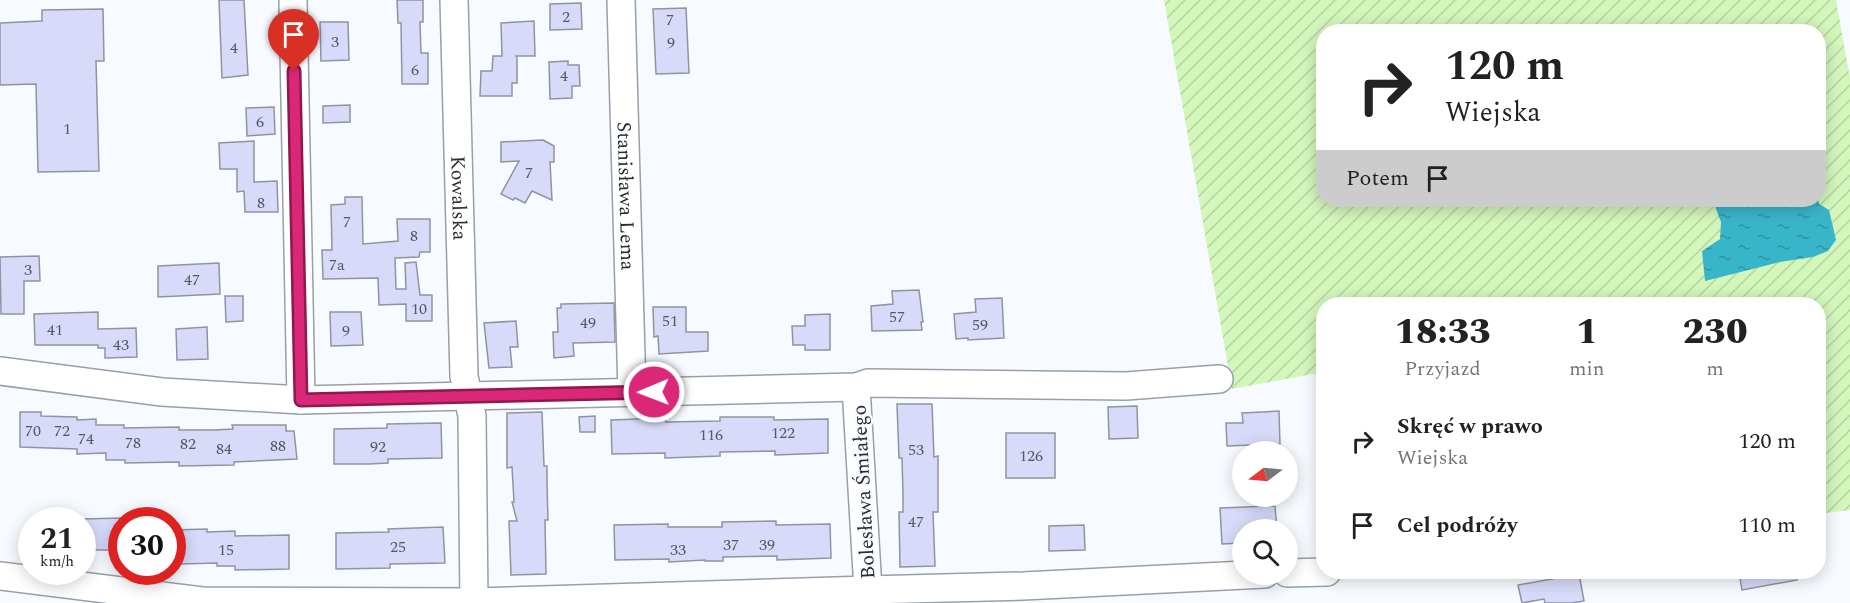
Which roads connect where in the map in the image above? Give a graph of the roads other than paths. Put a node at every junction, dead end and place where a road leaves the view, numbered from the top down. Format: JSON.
{"nodes":[{"id":1,"x":293,"y":0,"type":"edge"},
{"id":2,"x":454,"y":0,"type":"edge"},
{"id":3,"x":621,"y":0,"type":"edge"},
{"id":4,"x":0,"y":371,"type":"edge"},
{"id":5,"x":1220,"y":379,"type":"dead end"},
{"id":6,"x":856,"y":387,"type":"junction"},
{"id":7,"x":632,"y":392,"type":"junction"},
{"id":8,"x":468,"y":396,"type":"junction"},
{"id":9,"x":301,"y":400,"type":"junction"},
{"id":10,"x":1316,"y":572,"type":"edge"},
{"id":11,"x":1298,"y":573,"type":"edge"},
{"id":12,"x":0,"y":576,"type":"edge"},
{"id":13,"x":1232,"y":576,"type":"edge"},
{"id":14,"x":868,"y":590,"type":"junction"},
{"id":15,"x":474,"y":602,"type":"edge"}],
"edges":[{"from":1,"to":9,"type":"street"},
{"from":2,"to":8,"type":"street","name":"Kowalska"},
{"from":3,"to":7,"type":"street","name":"Stanisława Lema"},
{"from":4,"to":9,"type":"street"},
{"from":5,"to":6,"type":"street"},
{"from":6,"to":7,"type":"street"},
{"from":6,"to":14,"type":"street","name":"Bolesława Śmiałego"},
{"from":7,"to":8,"type":"street"},
{"from":8,"to":9,"type":"street"},
{"from":8,"to":15,"type":"street","name":"Kowalska"},
{"from":10,"to":11,"type":"street"},
{"from":12,"to":15,"type":"street","name":"Bolesława Śmiałego"},
{"from":13,"to":14,"type":"street"},
{"from":14,"to":15,"type":"street","name":"Bolesława Śmiałego"}]}
